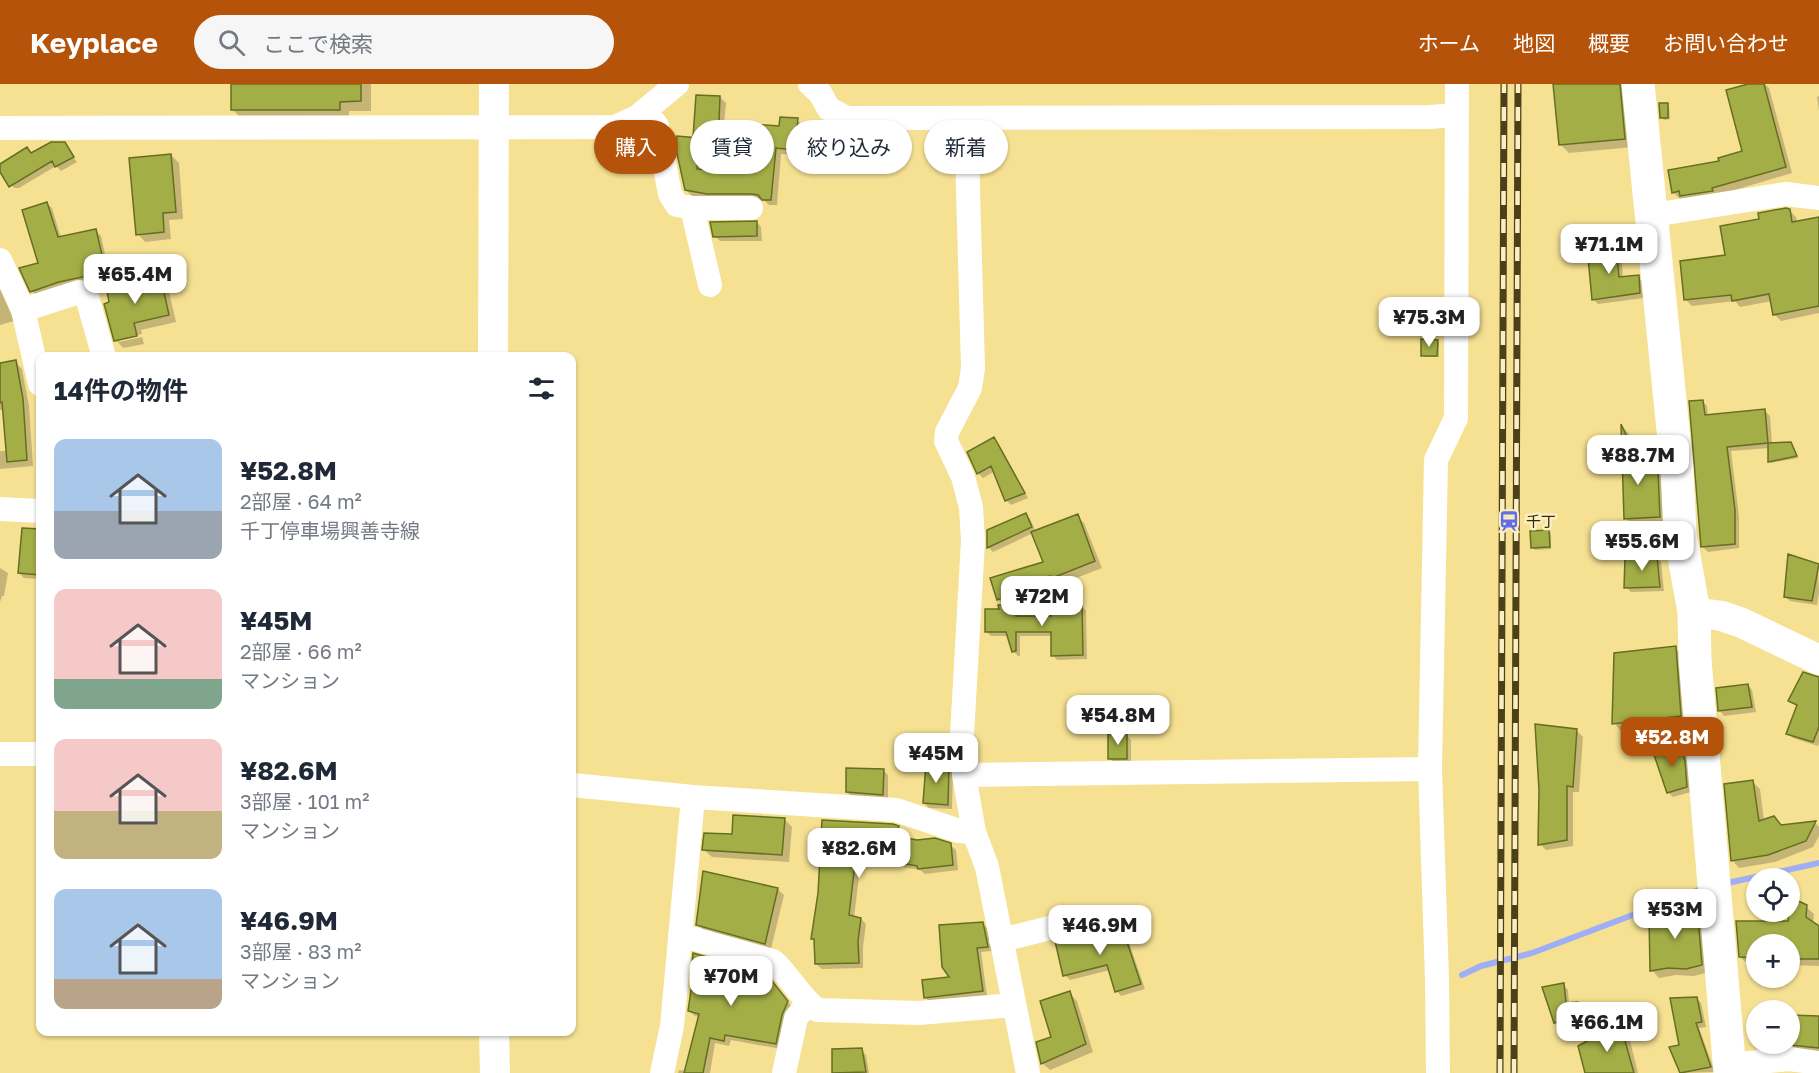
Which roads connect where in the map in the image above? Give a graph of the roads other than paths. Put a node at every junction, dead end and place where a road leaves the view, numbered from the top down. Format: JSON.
{"nodes":[{"id":1,"x":494,"y":84,"type":"edge"},
{"id":2,"x":677,"y":84,"type":"edge"},
{"id":3,"x":810,"y":84,"type":"edge"},
{"id":4,"x":1457,"y":84,"type":"edge"},
{"id":5,"x":1638,"y":84,"type":"edge"},
{"id":6,"x":645,"y":111,"type":"junction"},
{"id":7,"x":1456,"y":115,"type":"junction"},
{"id":8,"x":966,"y":118,"type":"junction"},
{"id":9,"x":494,"y":127,"type":"junction"},
{"id":10,"x":0,"y":128,"type":"edge"},
{"id":11,"x":1819,"y":198,"type":"edge"},
{"id":12,"x":692,"y":208,"type":"junction"},
{"id":13,"x":751,"y":208,"type":"dead end"},
{"id":14,"x":1653,"y":215,"type":"junction"},
{"id":15,"x":0,"y":260,"type":"edge"},
{"id":16,"x":710,"y":285,"type":"dead end"},
{"id":17,"x":23,"y":310,"type":"junction"},
{"id":18,"x":103,"y":352,"type":"edge"},
{"id":19,"x":493,"y":352,"type":"edge"},
{"id":20,"x":36,"y":367,"type":"edge"},
{"id":21,"x":0,"y":509,"type":"edge"},
{"id":22,"x":36,"y":511,"type":"edge"},
{"id":23,"x":1680,"y":534,"type":"junction"},
{"id":24,"x":1615,"y":536,"type":"dead end"},
{"id":25,"x":1694,"y":612,"type":"junction"},
{"id":26,"x":1819,"y":660,"type":"edge"},
{"id":27,"x":0,"y":754,"type":"edge"},
{"id":28,"x":36,"y":754,"type":"edge"},
{"id":29,"x":1430,"y":769,"type":"junction"},
{"id":30,"x":964,"y":775,"type":"junction"},
{"id":31,"x":576,"y":785,"type":"edge"},
{"id":32,"x":693,"y":797,"type":"junction"},
{"id":33,"x":974,"y":832,"type":"junction"},
{"id":34,"x":1094,"y":917,"type":"dead end"},
{"id":35,"x":680,"y":935,"type":"junction"},
{"id":36,"x":1001,"y":940,"type":"junction"},
{"id":37,"x":808,"y":1003,"type":"junction"},
{"id":38,"x":1014,"y":1005,"type":"junction"},
{"id":39,"x":494,"y":1036,"type":"edge"},
{"id":40,"x":1819,"y":1063,"type":"edge"},
{"id":41,"x":1730,"y":1069,"type":"edge"},
{"id":42,"x":495,"y":1073,"type":"edge"},
{"id":43,"x":662,"y":1073,"type":"edge"},
{"id":44,"x":783,"y":1073,"type":"edge"},
{"id":45,"x":1028,"y":1073,"type":"edge"},
{"id":46,"x":1438,"y":1073,"type":"edge"}],
"edges":[{"from":1,"to":9,"type":"street"},
{"from":2,"to":6,"type":"street"},
{"from":3,"to":8,"type":"street"},
{"from":4,"to":7,"type":"street"},
{"from":5,"to":14,"type":"main road"},
{"from":6,"to":9,"type":"street"},
{"from":6,"to":12,"type":"street"},
{"from":7,"to":8,"type":"street"},
{"from":7,"to":29,"type":"street"},
{"from":8,"to":30,"type":"street"},
{"from":9,"to":10,"type":"street"},
{"from":9,"to":19,"type":"street"},
{"from":11,"to":14,"type":"street"},
{"from":12,"to":13,"type":"street"},
{"from":12,"to":16,"type":"street"},
{"from":14,"to":23,"type":"main road"},
{"from":15,"to":17,"type":"street"},
{"from":17,"to":18,"type":"street"},
{"from":17,"to":20,"type":"street"},
{"from":21,"to":22,"type":"street"},
{"from":23,"to":24,"type":"street"},
{"from":23,"to":25,"type":"main road"},
{"from":25,"to":26,"type":"street"},
{"from":25,"to":41,"type":"main road"},
{"from":27,"to":28,"type":"street"},
{"from":29,"to":30,"type":"street"},
{"from":29,"to":46,"type":"street"},
{"from":30,"to":33,"type":"street"},
{"from":31,"to":32,"type":"street"},
{"from":32,"to":33,"type":"street"},
{"from":32,"to":35,"type":"street"},
{"from":33,"to":36,"type":"street"},
{"from":34,"to":36,"type":"street"},
{"from":35,"to":37,"type":"street"},
{"from":35,"to":43,"type":"street"},
{"from":36,"to":38,"type":"street"},
{"from":37,"to":38,"type":"street"},
{"from":37,"to":44,"type":"street"},
{"from":38,"to":45,"type":"street"},
{"from":39,"to":42,"type":"street"},
{"from":40,"to":41,"type":"street"}]}
